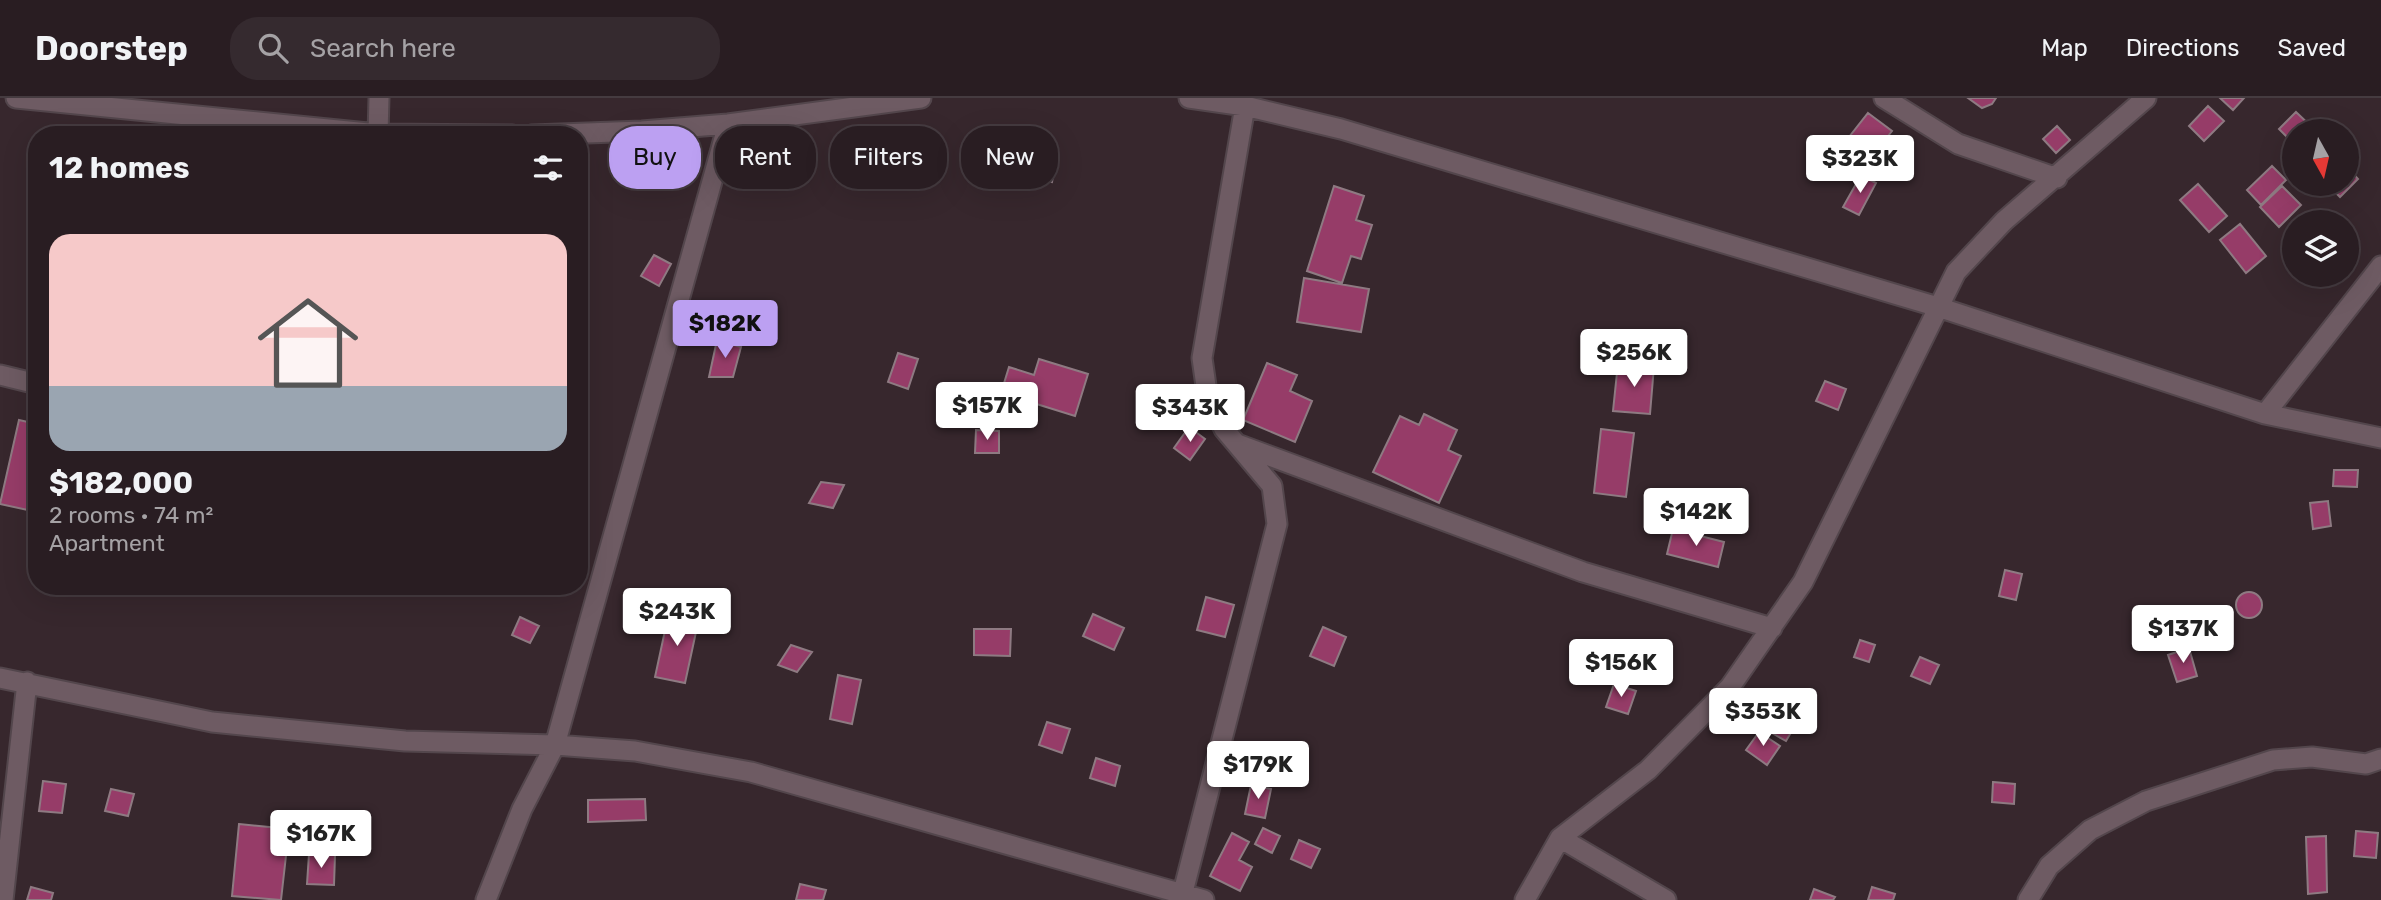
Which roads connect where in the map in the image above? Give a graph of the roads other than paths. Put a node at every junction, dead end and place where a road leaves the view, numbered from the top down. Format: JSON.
{"nodes":[{"id":1,"x":16,"y":98,"type":"edge"},
{"id":2,"x":379,"y":98,"type":"edge"},
{"id":3,"x":921,"y":98,"type":"edge"},
{"id":4,"x":1189,"y":98,"type":"edge"},
{"id":5,"x":1884,"y":98,"type":"edge"},
{"id":6,"x":2146,"y":98,"type":"edge"},
{"id":7,"x":1245,"y":106,"type":"junction"},
{"id":8,"x":728,"y":124,"type":"junction"},
{"id":9,"x":298,"y":126,"type":"edge"},
{"id":10,"x":378,"y":126,"type":"edge"},
{"id":11,"x":588,"y":133,"type":"edge"},
{"id":12,"x":2057,"y":178,"type":"junction"},
{"id":13,"x":2381,"y":266,"type":"edge"},
{"id":14,"x":1938,"y":307,"type":"junction"},
{"id":15,"x":0,"y":375,"type":"edge"},
{"id":16,"x":28,"y":382,"type":"edge"},
{"id":17,"x":2265,"y":414,"type":"junction"},
{"id":18,"x":2381,"y":438,"type":"edge"},
{"id":19,"x":1237,"y":444,"type":"junction"},
{"id":20,"x":1772,"y":628,"type":"junction"},
{"id":21,"x":0,"y":678,"type":"edge"},
{"id":22,"x":27,"y":681,"type":"junction"},
{"id":23,"x":555,"y":745,"type":"junction"},
{"id":24,"x":2381,"y":759,"type":"edge"},
{"id":25,"x":1560,"y":838,"type":"junction"},
{"id":26,"x":1182,"y":897,"type":"edge"},
{"id":27,"x":3,"y":900,"type":"edge"},
{"id":28,"x":486,"y":900,"type":"edge"},
{"id":29,"x":1204,"y":900,"type":"edge"},
{"id":30,"x":1525,"y":900,"type":"edge"},
{"id":31,"x":1666,"y":900,"type":"edge"},
{"id":32,"x":2028,"y":900,"type":"edge"}],
"edges":[{"from":1,"to":9,"type":"street"},
{"from":2,"to":10,"type":"street"},
{"from":3,"to":8,"type":"street"},
{"from":4,"to":7,"type":"street"},
{"from":5,"to":12,"type":"street"},
{"from":6,"to":12,"type":"street"},
{"from":7,"to":14,"type":"street"},
{"from":7,"to":19,"type":"street"},
{"from":8,"to":11,"type":"street"},
{"from":8,"to":23,"type":"street"},
{"from":12,"to":14,"type":"street"},
{"from":13,"to":17,"type":"street"},
{"from":14,"to":17,"type":"street"},
{"from":14,"to":20,"type":"street"},
{"from":15,"to":16,"type":"street"},
{"from":17,"to":18,"type":"street"},
{"from":19,"to":20,"type":"street"},
{"from":19,"to":26,"type":"street"},
{"from":20,"to":25,"type":"street"},
{"from":21,"to":22,"type":"street"},
{"from":22,"to":23,"type":"street"},
{"from":22,"to":27,"type":"street"},
{"from":23,"to":26,"type":"street"},
{"from":23,"to":28,"type":"street"},
{"from":24,"to":32,"type":"street"},
{"from":25,"to":30,"type":"street"},
{"from":25,"to":31,"type":"street"},
{"from":26,"to":29,"type":"street"}]}
